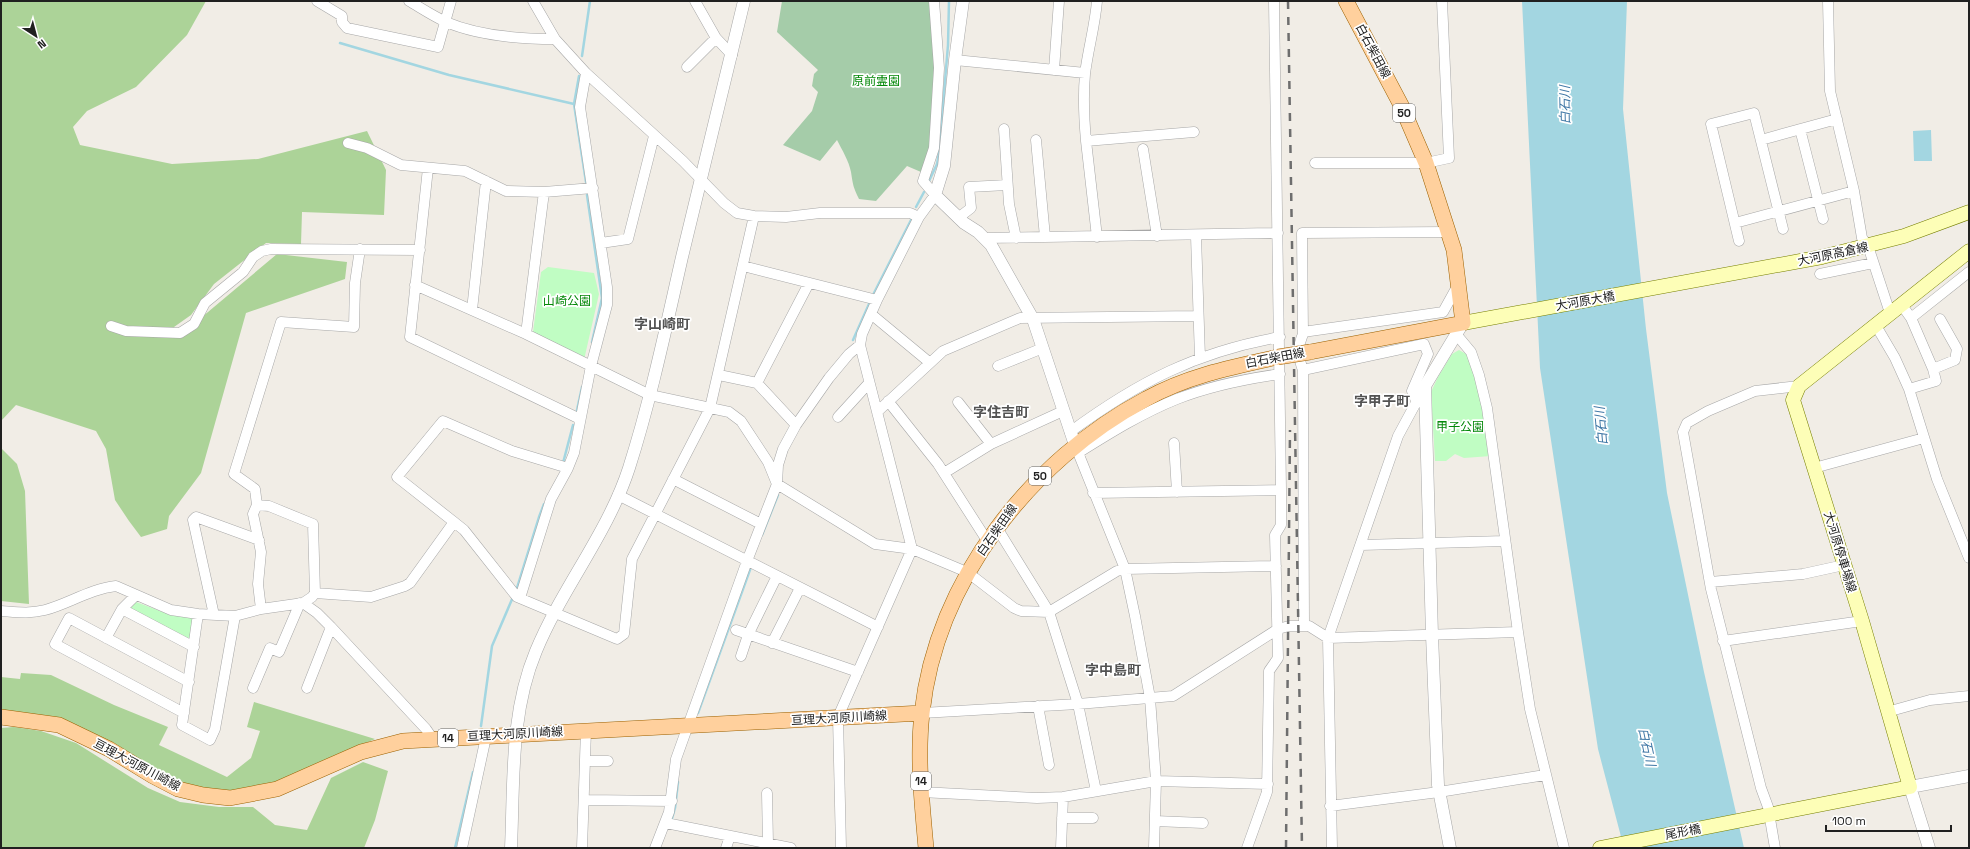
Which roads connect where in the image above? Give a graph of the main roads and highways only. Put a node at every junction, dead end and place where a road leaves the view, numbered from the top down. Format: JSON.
{"nodes":[{"id":1,"x":1346,"y":1,"type":"edge"},
{"id":2,"x":1969,"y":212,"type":"edge"},
{"id":3,"x":1969,"y":251,"type":"edge"},
{"id":4,"x":1693,"y":281,"type":"joint"},
{"id":5,"x":1465,"y":326,"type":"junction"},
{"id":6,"x":922,"y":713,"type":"junction"},
{"id":7,"x":1,"y":717,"type":"edge"},
{"id":8,"x":1767,"y":815,"type":"joint"},
{"id":9,"x":926,"y":848,"type":"edge"},
{"id":10,"x":1600,"y":848,"type":"edge"}],
"edges":[{"from":1,"to":5,"type":"main road","name":"白石柴田線","number":"50"},
{"from":2,"to":4,"type":"main road","name":"大河原高倉線"},
{"from":3,"to":8,"type":"main road","name":"大河原停車場線"},
{"from":4,"to":5,"type":"main road","name":"大河原大橋"},
{"from":5,"to":6,"type":"main road","name":"白石柴田線","number":"50","bridge":true},
{"from":6,"to":7,"type":"main road","name":"亘理大河原川崎線","number":"14"},
{"from":6,"to":9,"type":"main road","number":"14"},
{"from":8,"to":10,"type":"main road","name":"尾形橋"}]}
